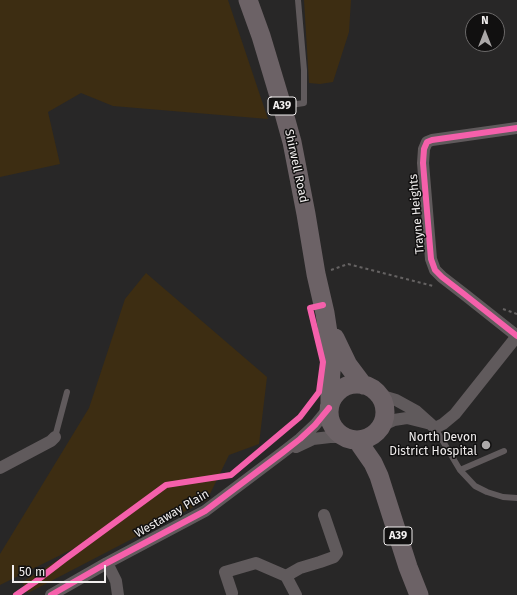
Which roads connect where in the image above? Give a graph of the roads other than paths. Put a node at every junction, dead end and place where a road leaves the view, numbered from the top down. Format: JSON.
{"nodes":[{"id":1,"x":248,"y":0,"type":"edge"},
{"id":2,"x":298,"y":0,"type":"edge"},
{"id":3,"x":282,"y":106,"type":"junction"},
{"id":4,"x":517,"y":128,"type":"edge"},
{"id":5,"x":325,"y":313,"type":"junction"},
{"id":6,"x":517,"y":336,"type":"edge"},
{"id":7,"x":371,"y":390,"type":"junction"},
{"id":8,"x":67,"y":392,"type":"dead end"},
{"id":9,"x":330,"y":406,"type":"junction"},
{"id":10,"x":431,"y":426,"type":"junction"},
{"id":11,"x":379,"y":428,"type":"junction"},
{"id":12,"x":55,"y":437,"type":"joint"},
{"id":13,"x":351,"y":438,"type":"junction"},
{"id":14,"x":504,"y":451,"type":"dead end"},
{"id":15,"x":282,"y":453,"type":"junction"},
{"id":16,"x":0,"y":468,"type":"edge"},
{"id":17,"x":460,"y":470,"type":"junction"},
{"id":18,"x":379,"y":476,"type":"junction"},
{"id":19,"x":517,"y":498,"type":"edge"},
{"id":20,"x":324,"y":515,"type":"dead end"},
{"id":21,"x":107,"y":563,"type":"junction"},
{"id":22,"x":286,"y":576,"type":"junction"},
{"id":23,"x":232,"y":593,"type":"dead end"},
{"id":24,"x":52,"y":595,"type":"edge"},
{"id":25,"x":118,"y":595,"type":"edge"},
{"id":26,"x":296,"y":595,"type":"edge"},
{"id":27,"x":419,"y":595,"type":"edge"}],
"edges":[{"from":1,"to":3,"type":"main road","name":"Shirwell Road","number":"A39"},
{"from":2,"to":3,"type":"lane"},
{"from":3,"to":5,"type":"main road","name":"Shirwell Road","number":"A39"},
{"from":4,"to":6,"type":"street","name":"Trayne Heights"},
{"from":5,"to":7,"type":"main road","name":"Shirwell Road","number":"A39"},
{"from":5,"to":9,"type":"main road","name":"Shirwell Road","number":"A39"},
{"from":6,"to":10,"type":"street"},
{"from":7,"to":9,"type":"main road"},
{"from":7,"to":10,"type":"street"},
{"from":7,"to":11,"type":"main road"},
{"from":8,"to":12,"type":"lane"},
{"from":9,"to":13,"type":"main road"},
{"from":9,"to":15,"type":"street","name":"Westaway Plain"},
{"from":10,"to":11,"type":"street"},
{"from":10,"to":17,"type":"lane"},
{"from":11,"to":13,"type":"main road"},
{"from":11,"to":18,"type":"main road","number":"A39"},
{"from":12,"to":16,"type":"street"},
{"from":13,"to":15,"type":"street","name":"Westaway Plain"},
{"from":13,"to":18,"type":"main road","number":"A39"},
{"from":14,"to":17,"type":"lane"},
{"from":15,"to":21,"type":"street","name":"Westaway Plain"},
{"from":17,"to":19,"type":"lane"},
{"from":18,"to":27,"type":"main road","number":"A39"},
{"from":20,"to":22,"type":"street"},
{"from":21,"to":24,"type":"street","name":"Westaway Plain"},
{"from":21,"to":25,"type":"street"},
{"from":22,"to":23,"type":"street"},
{"from":22,"to":26,"type":"street"}]}
